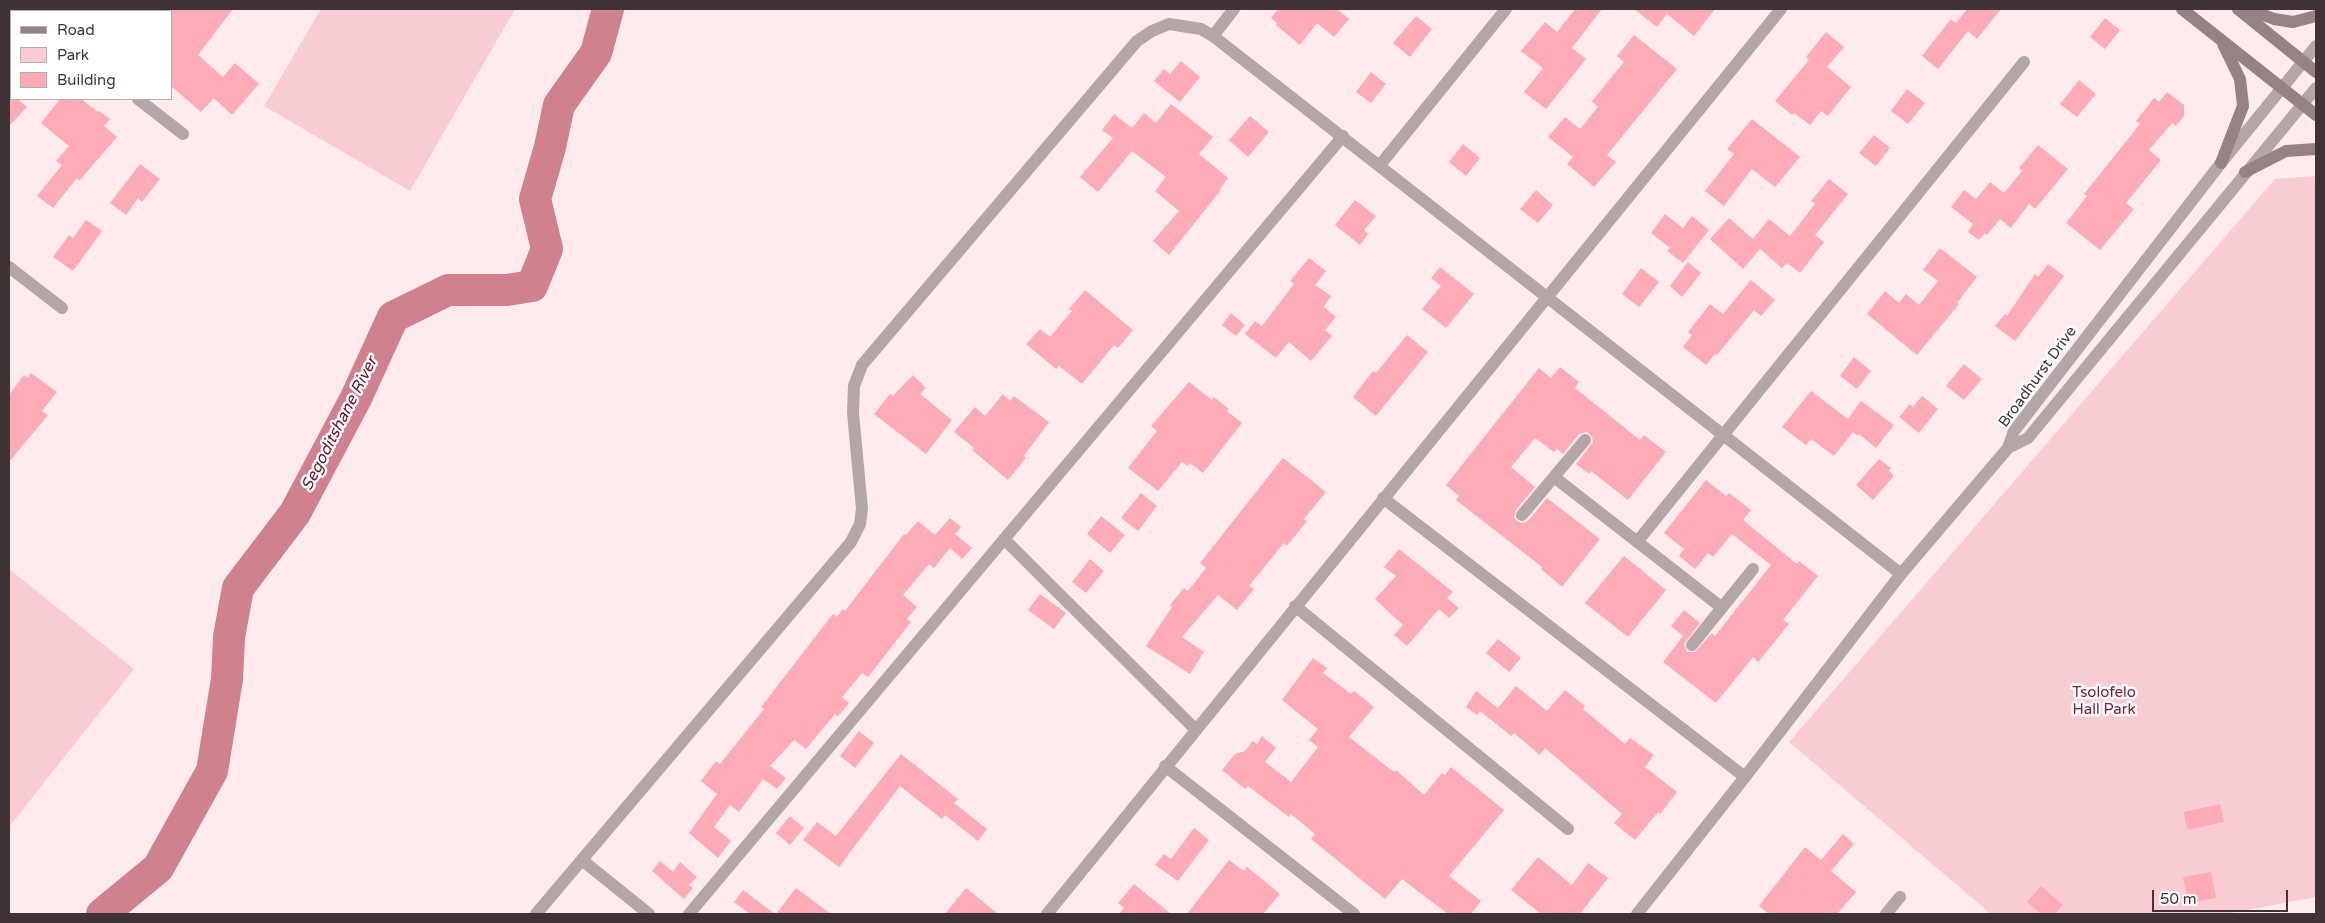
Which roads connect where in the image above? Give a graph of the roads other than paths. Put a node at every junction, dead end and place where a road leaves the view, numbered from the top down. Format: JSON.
{"nodes":[{"id":1,"x":1234,"y":9,"type":"edge"},
{"id":2,"x":1506,"y":9,"type":"edge"},
{"id":3,"x":1781,"y":9,"type":"edge"},
{"id":4,"x":2182,"y":9,"type":"edge"},
{"id":5,"x":2238,"y":9,"type":"edge"},
{"id":6,"x":2248,"y":9,"type":"edge"},
{"id":7,"x":2316,"y":16,"type":"edge"},
{"id":8,"x":1213,"y":36,"type":"junction"},
{"id":9,"x":2222,"y":41,"type":"junction"},
{"id":10,"x":2316,"y":46,"type":"edge"},
{"id":11,"x":2304,"y":61,"type":"junction"},
{"id":12,"x":2024,"y":62,"type":"dead end"},
{"id":13,"x":2316,"y":72,"type":"edge"},
{"id":14,"x":2282,"y":88,"type":"junction"},
{"id":15,"x":2316,"y":88,"type":"edge"},
{"id":16,"x":139,"y":100,"type":"edge"},
{"id":17,"x":2302,"y":104,"type":"junction"},
{"id":18,"x":2316,"y":115,"type":"edge"},
{"id":19,"x":183,"y":134,"type":"dead end"},
{"id":20,"x":1343,"y":136,"type":"junction"},
{"id":21,"x":2316,"y":148,"type":"edge"},
{"id":22,"x":2221,"y":163,"type":"junction"},
{"id":23,"x":1380,"y":165,"type":"junction"},
{"id":24,"x":2245,"y":172,"type":"junction"},
{"id":25,"x":9,"y":267,"type":"edge"},
{"id":26,"x":1546,"y":297,"type":"junction"},
{"id":27,"x":62,"y":308,"type":"dead end"},
{"id":28,"x":1724,"y":435,"type":"junction"},
{"id":29,"x":1585,"y":440,"type":"dead end"},
{"id":30,"x":2008,"y":448,"type":"junction"},
{"id":31,"x":1554,"y":477,"type":"junction"},
{"id":32,"x":1383,"y":498,"type":"junction"},
{"id":33,"x":1522,"y":515,"type":"dead end"},
{"id":34,"x":1004,"y":539,"type":"junction"},
{"id":35,"x":1637,"y":542,"type":"junction"},
{"id":36,"x":1753,"y":569,"type":"dead end"},
{"id":37,"x":1901,"y":574,"type":"junction"},
{"id":38,"x":1295,"y":606,"type":"junction"},
{"id":39,"x":1721,"y":608,"type":"junction"},
{"id":40,"x":1692,"y":644,"type":"dead end"},
{"id":41,"x":1195,"y":729,"type":"junction"},
{"id":42,"x":1165,"y":766,"type":"junction"},
{"id":43,"x":1745,"y":777,"type":"junction"},
{"id":44,"x":1568,"y":829,"type":"dead end"},
{"id":45,"x":582,"y":860,"type":"junction"},
{"id":46,"x":1900,"y":897,"type":"dead end"},
{"id":47,"x":536,"y":914,"type":"edge"},
{"id":48,"x":649,"y":914,"type":"edge"},
{"id":49,"x":689,"y":914,"type":"edge"},
{"id":50,"x":1047,"y":914,"type":"edge"},
{"id":51,"x":1354,"y":914,"type":"edge"},
{"id":52,"x":1637,"y":914,"type":"edge"},
{"id":53,"x":1886,"y":914,"type":"edge"}],
"edges":[{"from":1,"to":8,"type":"street"},
{"from":2,"to":23,"type":"street"},
{"from":3,"to":26,"type":"street"},
{"from":4,"to":9,"type":"main road"},
{"from":5,"to":11,"type":"main road"},
{"from":6,"to":7,"type":"main road"},
{"from":8,"to":20,"type":"street"},
{"from":8,"to":45,"type":"street"},
{"from":9,"to":14,"type":"main road"},
{"from":9,"to":22,"type":"main road"},
{"from":10,"to":11,"type":"street","name":"Broadhurst Drive"},
{"from":11,"to":13,"type":"main road"},
{"from":11,"to":14,"type":"street","name":"Broadhurst Drive"},
{"from":12,"to":28,"type":"street"},
{"from":14,"to":17,"type":"main road"},
{"from":14,"to":22,"type":"street","name":"Broadhurst Drive"},
{"from":15,"to":17,"type":"street","name":"Broadhurst Drive"},
{"from":16,"to":19,"type":"street"},
{"from":17,"to":18,"type":"main road"},
{"from":17,"to":24,"type":"street","name":"Broadhurst Drive"},
{"from":20,"to":23,"type":"street"},
{"from":20,"to":34,"type":"street"},
{"from":21,"to":24,"type":"main road"},
{"from":22,"to":30,"type":"street","name":"Broadhurst Drive"},
{"from":23,"to":26,"type":"street"},
{"from":24,"to":30,"type":"street","name":"Broadhurst Drive"},
{"from":25,"to":27,"type":"street"},
{"from":26,"to":28,"type":"street"},
{"from":26,"to":32,"type":"street"},
{"from":28,"to":35,"type":"street"},
{"from":28,"to":37,"type":"street"},
{"from":29,"to":31,"type":"street"},
{"from":30,"to":37,"type":"street"},
{"from":31,"to":33,"type":"street"},
{"from":31,"to":35,"type":"street"},
{"from":32,"to":38,"type":"street"},
{"from":32,"to":43,"type":"street"},
{"from":34,"to":41,"type":"street"},
{"from":34,"to":49,"type":"street"},
{"from":35,"to":39,"type":"street"},
{"from":36,"to":39,"type":"street"},
{"from":37,"to":43,"type":"street"},
{"from":38,"to":41,"type":"street"},
{"from":38,"to":44,"type":"street"},
{"from":39,"to":40,"type":"street"},
{"from":41,"to":42,"type":"street"},
{"from":42,"to":50,"type":"street"},
{"from":42,"to":51,"type":"street"},
{"from":43,"to":52,"type":"street"},
{"from":45,"to":47,"type":"street"},
{"from":45,"to":48,"type":"street"},
{"from":46,"to":53,"type":"street"}]}
